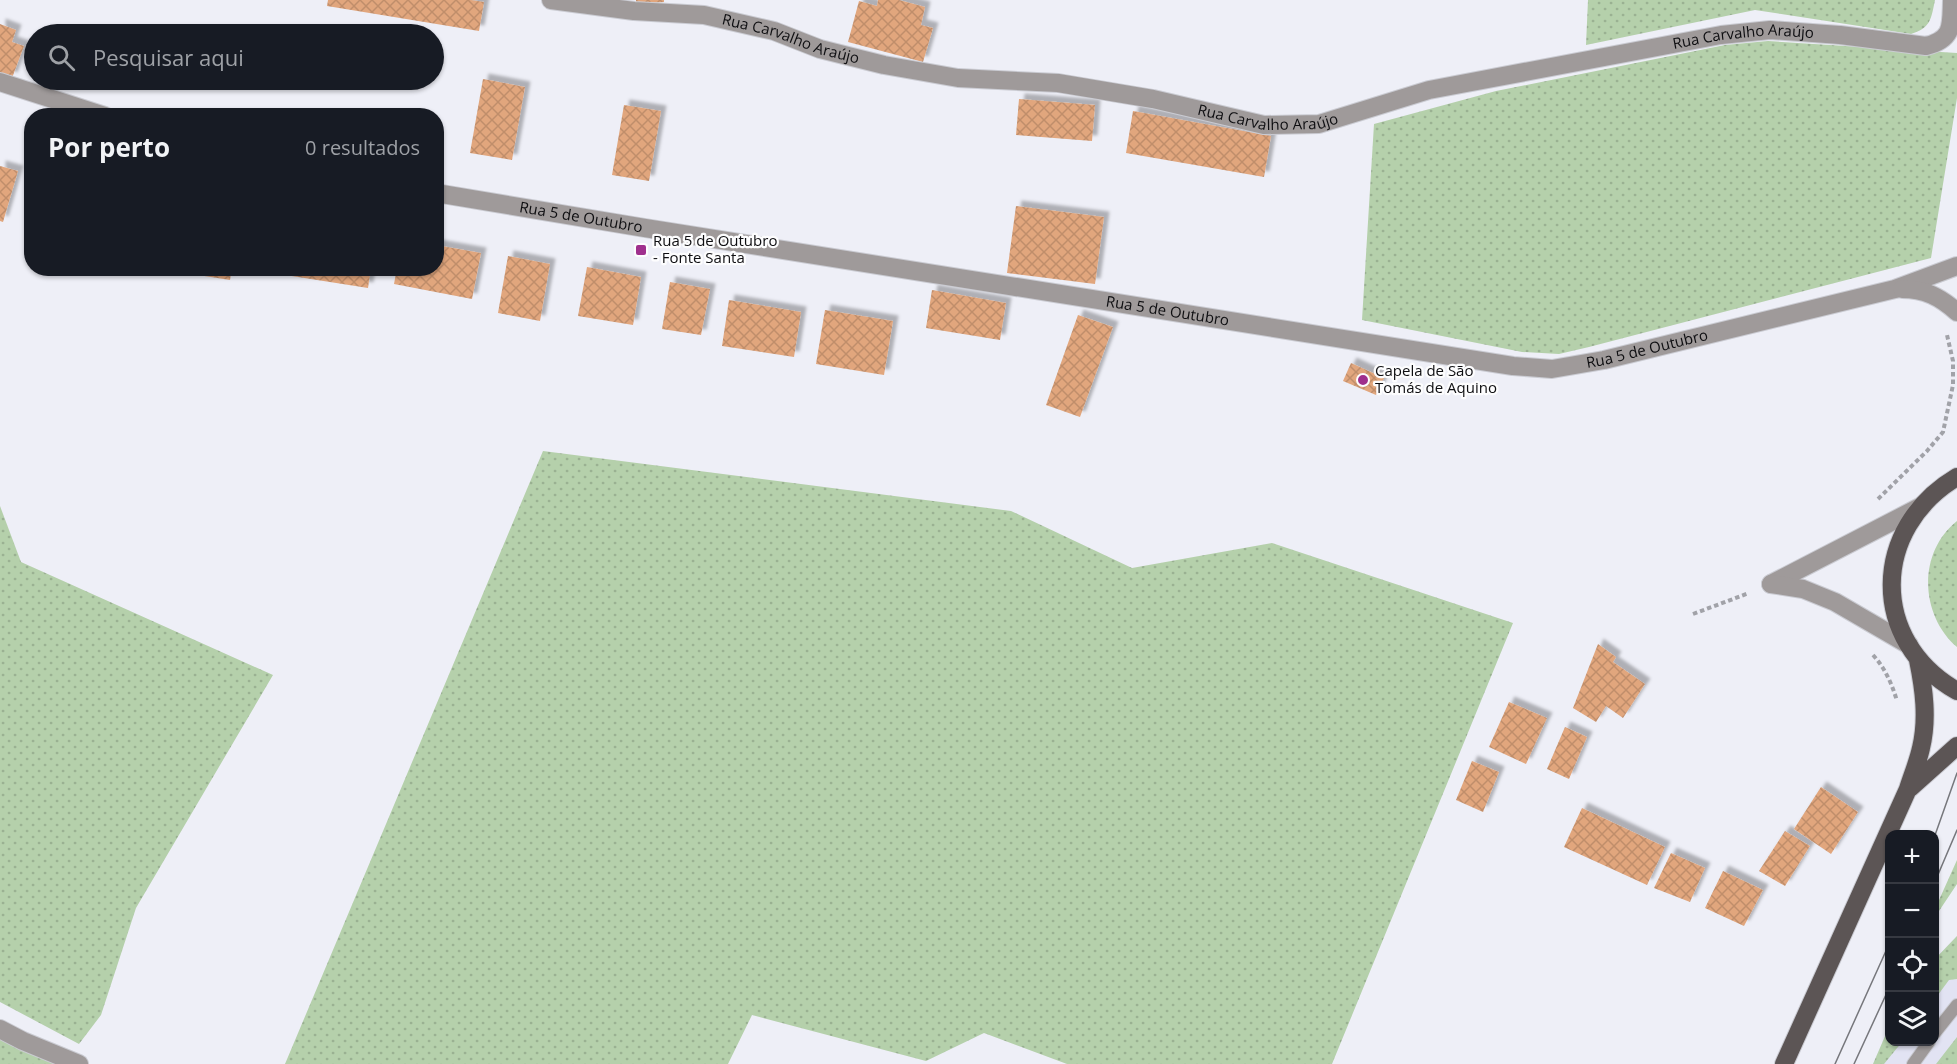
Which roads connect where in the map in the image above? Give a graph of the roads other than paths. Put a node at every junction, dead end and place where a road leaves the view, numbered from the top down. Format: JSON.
{"nodes":[{"id":1,"x":551,"y":0,"type":"edge"},
{"id":2,"x":1952,"y":0,"type":"edge"},
{"id":3,"x":703,"y":7,"type":"edge"},
{"id":4,"x":0,"y":82,"type":"edge"},
{"id":5,"x":24,"y":90,"type":"edge"},
{"id":6,"x":25,"y":90,"type":"edge"},
{"id":7,"x":80,"y":108,"type":"edge"},
{"id":8,"x":444,"y":194,"type":"edge"},
{"id":9,"x":1957,"y":266,"type":"edge"},
{"id":10,"x":1895,"y":289,"type":"junction"},
{"id":11,"x":1957,"y":312,"type":"edge"},
{"id":12,"x":1957,"y":464,"type":"edge"},
{"id":13,"x":1957,"y":477,"type":"edge"},
{"id":14,"x":1924,"y":502,"type":"junction"},
{"id":15,"x":1913,"y":653,"type":"junction"},
{"id":16,"x":1957,"y":691,"type":"edge"},
{"id":17,"x":1957,"y":746,"type":"edge"},
{"id":18,"x":1908,"y":789,"type":"junction"},
{"id":19,"x":1957,"y":1005,"type":"edge"},
{"id":20,"x":0,"y":1029,"type":"edge"},
{"id":21,"x":1939,"y":1029,"type":"edge"},
{"id":22,"x":1926,"y":1046,"type":"edge"},
{"id":23,"x":79,"y":1064,"type":"edge"},
{"id":24,"x":1784,"y":1064,"type":"edge"},
{"id":25,"x":1913,"y":1064,"type":"edge"}],
"edges":[{"from":1,"to":3,"type":"street","name":"Rua Carvalho Araújo"},
{"from":2,"to":3,"type":"street","name":"Rua Carvalho Araújo"},
{"from":4,"to":5,"type":"street"},
{"from":6,"to":7,"type":"street"},
{"from":8,"to":10,"type":"street","name":"Rua 5 de Outubro"},
{"from":9,"to":10,"type":"street","name":"Rua 5 de Outubro"},
{"from":10,"to":11,"type":"street","name":"Rua 5 de Outubro"},
{"from":12,"to":14,"type":"main road"},
{"from":13,"to":14,"type":"main road"},
{"from":14,"to":15,"type":"main road"},
{"from":14,"to":15,"type":"street"},
{"from":15,"to":16,"type":"main road"},
{"from":15,"to":18,"type":"main road"},
{"from":17,"to":18,"type":"main road"},
{"from":18,"to":24,"type":"main road"},
{"from":19,"to":21,"type":"lane"},
{"from":20,"to":23,"type":"street"},
{"from":22,"to":25,"type":"lane"}]}
